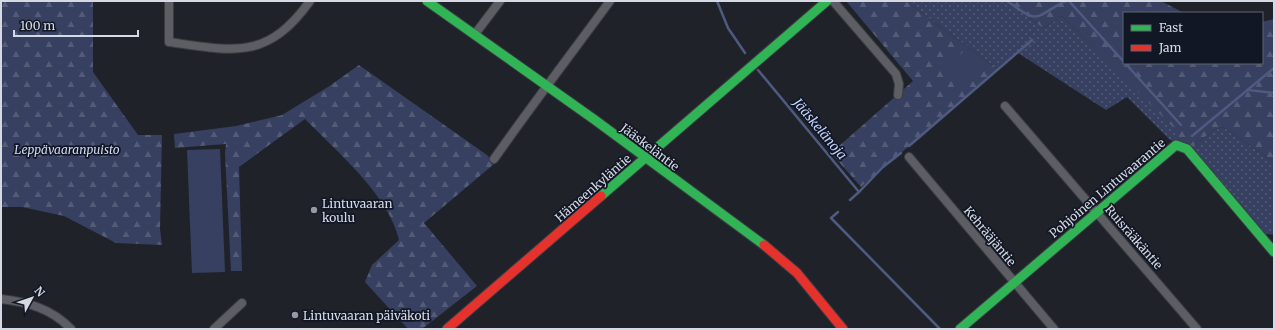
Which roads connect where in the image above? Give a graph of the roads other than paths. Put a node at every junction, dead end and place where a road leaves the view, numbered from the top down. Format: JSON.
{"nodes":[{"id":1,"x":169,"y":1,"type":"edge"},
{"id":2,"x":310,"y":1,"type":"edge"},
{"id":3,"x":428,"y":1,"type":"edge"},
{"id":4,"x":500,"y":1,"type":"edge"},
{"id":5,"x":610,"y":1,"type":"edge"},
{"id":6,"x":827,"y":1,"type":"edge"},
{"id":7,"x":833,"y":1,"type":"edge"},
{"id":8,"x":475,"y":34,"type":"junction"},
{"id":9,"x":547,"y":86,"type":"junction"},
{"id":10,"x":898,"y":95,"type":"dead end"},
{"id":11,"x":1005,"y":106,"type":"dead end"},
{"id":12,"x":909,"y":157,"type":"dead end"},
{"id":13,"x":494,"y":159,"type":"dead end"},
{"id":14,"x":645,"y":159,"type":"junction"},
{"id":15,"x":1097,"y":212,"type":"junction"},
{"id":16,"x":1274,"y":252,"type":"edge"},
{"id":17,"x":1014,"y":283,"type":"junction"},
{"id":18,"x":1,"y":299,"type":"edge"},
{"id":19,"x":242,"y":303,"type":"dead end"},
{"id":20,"x":71,"y":329,"type":"edge"},
{"id":21,"x":214,"y":329,"type":"edge"},
{"id":22,"x":447,"y":329,"type":"edge"},
{"id":23,"x":843,"y":329,"type":"edge"},
{"id":24,"x":960,"y":329,"type":"edge"},
{"id":25,"x":1054,"y":329,"type":"edge"},
{"id":26,"x":1198,"y":329,"type":"edge"}],
"edges":[{"from":1,"to":2,"type":"street"},
{"from":3,"to":8,"type":"street","name":"Jääskeläntie"},
{"from":4,"to":8,"type":"street"},
{"from":5,"to":9,"type":"street"},
{"from":6,"to":14,"type":"street","name":"Hämeenkyläntie"},
{"from":7,"to":10,"type":"street"},
{"from":8,"to":9,"type":"street","name":"Jääskeläntie"},
{"from":9,"to":13,"type":"street"},
{"from":9,"to":14,"type":"street","name":"Jääskeläntie"},
{"from":11,"to":15,"type":"street","name":"Ruisrääkäntie"},
{"from":12,"to":17,"type":"street","name":"Kehrääjäntie"},
{"from":14,"to":22,"type":"street","name":"Hämeenkyläntie"},
{"from":14,"to":23,"type":"street","name":"Jääskeläntie"},
{"from":15,"to":16,"type":"street","name":"Pohjoinen Lintuvaarantie"},
{"from":15,"to":17,"type":"street","name":"Pohjoinen Lintuvaarantie"},
{"from":15,"to":26,"type":"street","name":"Ruisrääkäntie"},
{"from":17,"to":24,"type":"street","name":"Pohjoinen Lintuvaarantie"},
{"from":17,"to":25,"type":"street","name":"Kehrääjäntie"},
{"from":18,"to":20,"type":"street"},
{"from":19,"to":21,"type":"street"}]}
